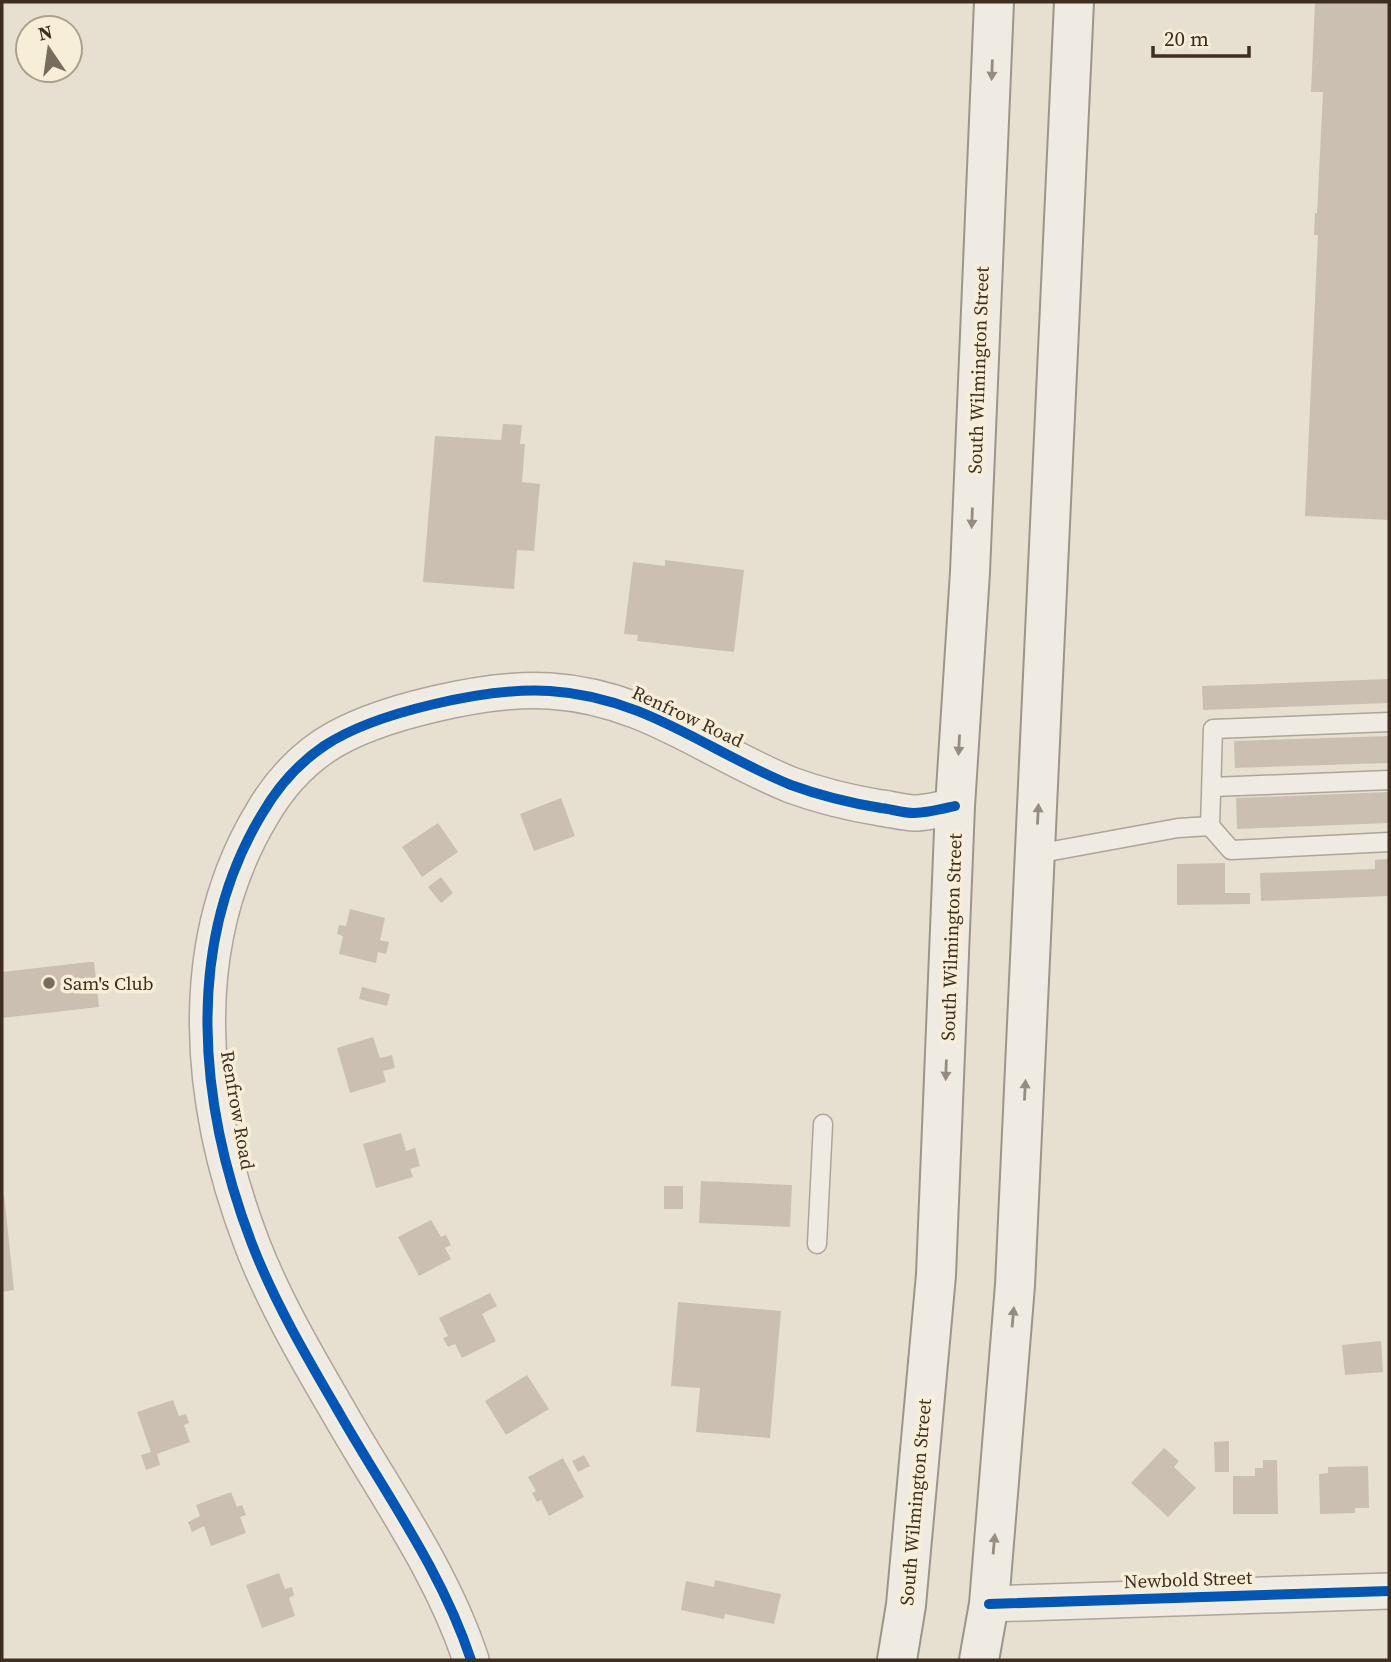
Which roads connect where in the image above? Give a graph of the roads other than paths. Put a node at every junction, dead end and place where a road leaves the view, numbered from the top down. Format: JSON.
{"nodes":[{"id":1,"x":994,"y":2,"type":"edge"},
{"id":2,"x":1074,"y":2,"type":"edge"},
{"id":3,"x":1389,"y":722,"type":"edge"},
{"id":4,"x":1389,"y":780,"type":"edge"},
{"id":5,"x":1212,"y":787,"type":"junction"},
{"id":6,"x":955,"y":806,"type":"junction"},
{"id":7,"x":1210,"y":826,"type":"junction"},
{"id":8,"x":1389,"y":842,"type":"edge"},
{"id":9,"x":1036,"y":854,"type":"junction"},
{"id":10,"x":822,"y":1124,"type":"dead end"},
{"id":11,"x":817,"y":1244,"type":"dead end"},
{"id":12,"x":1389,"y":1591,"type":"edge"},
{"id":13,"x":989,"y":1604,"type":"junction"},
{"id":14,"x":471,"y":1660,"type":"edge"},
{"id":15,"x":897,"y":1660,"type":"edge"},
{"id":16,"x":979,"y":1660,"type":"edge"}],
"edges":[{"from":1,"to":6,"type":"main road","name":"South Wilmington Street","one_way":true},
{"from":9,"to":2,"type":"main road","one_way":true},
{"from":3,"to":5,"type":"lane"},
{"from":4,"to":5,"type":"lane"},
{"from":5,"to":7,"type":"lane"},
{"from":6,"to":14,"type":"street","name":"Renfrow Road"},
{"from":6,"to":15,"type":"main road","name":"South Wilmington Street","one_way":true},
{"from":7,"to":8,"type":"lane"},
{"from":7,"to":9,"type":"lane"},
{"from":13,"to":9,"type":"main road","one_way":true},
{"from":10,"to":11,"type":"lane"},
{"from":12,"to":13,"type":"street","name":"Newbold Street"},
{"from":13,"to":16,"type":"main road"}]}
